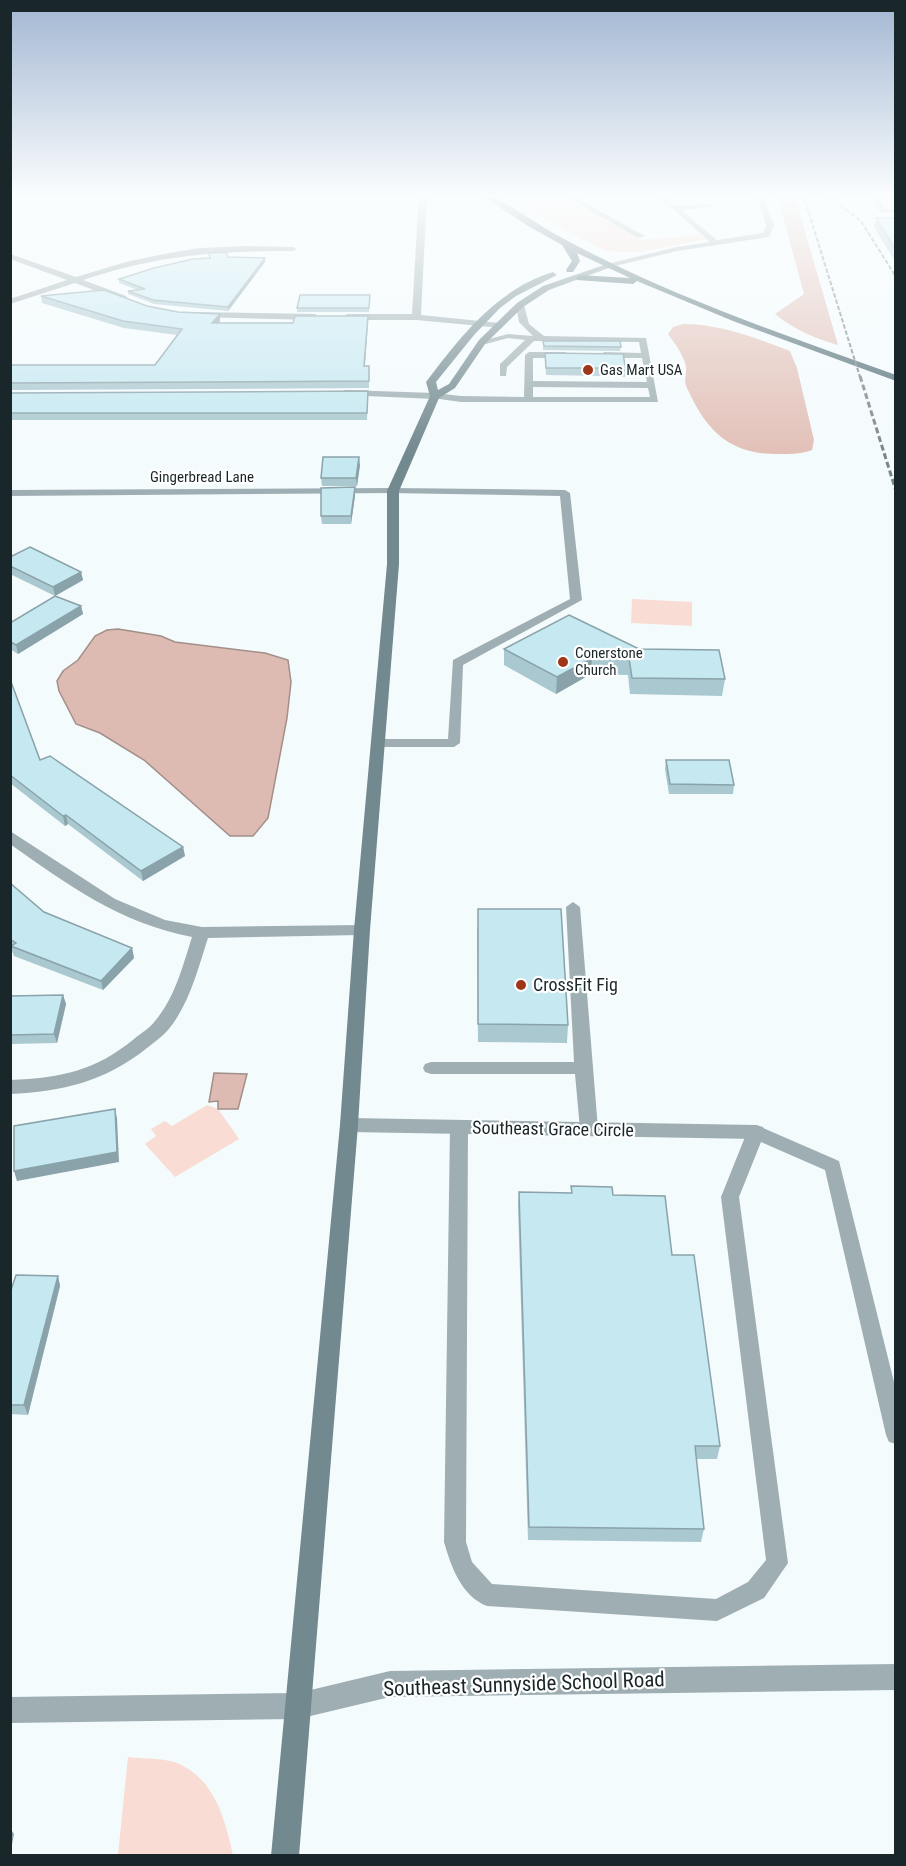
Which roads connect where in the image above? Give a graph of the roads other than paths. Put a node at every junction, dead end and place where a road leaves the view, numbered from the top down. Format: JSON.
{"nodes":[{"id":1,"x":78,"y":281,"type":"joint"},
{"id":2,"x":418,"y":281,"type":"edge"},
{"id":3,"x":540,"y":281,"type":"edge"},
{"id":4,"x":570,"y":281,"type":"edge"},
{"id":5,"x":631,"y":281,"type":"edge"},
{"id":6,"x":646,"y":281,"type":"edge"},
{"id":7,"x":658,"y":286,"type":"junction"},
{"id":8,"x":130,"y":300,"type":"edge"},
{"id":9,"x":10,"y":302,"type":"edge"},
{"id":10,"x":520,"y":305,"type":"junction"},
{"id":11,"x":190,"y":314,"type":"edge"},
{"id":12,"x":327,"y":317,"type":"edge"},
{"id":13,"x":338,"y":317,"type":"edge"},
{"id":14,"x":416,"y":317,"type":"junction"},
{"id":15,"x":477,"y":324,"type":"junction"},
{"id":16,"x":499,"y":326,"type":"junction"},
{"id":17,"x":532,"y":338,"type":"junction"},
{"id":18,"x":545,"y":339,"type":"junction"},
{"id":19,"x":482,"y":342,"type":"junction"},
{"id":20,"x":516,"y":353,"type":"junction"},
{"id":21,"x":529,"y":355,"type":"junction"},
{"id":22,"x":576,"y":355,"type":"edge"},
{"id":23,"x":599,"y":355,"type":"edge"},
{"id":24,"x":646,"y":356,"type":"junction"},
{"id":25,"x":503,"y":374,"type":"dead end"},
{"id":26,"x":896,"y":378,"type":"edge"},
{"id":27,"x":527,"y":384,"type":"junction"},
{"id":28,"x":652,"y":385,"type":"junction"},
{"id":29,"x":331,"y":393,"type":"edge"},
{"id":30,"x":435,"y":396,"type":"junction"},
{"id":31,"x":528,"y":399,"type":"junction"},
{"id":32,"x":393,"y":491,"type":"junction"},
{"id":33,"x":10,"y":493,"type":"edge"},
{"id":34,"x":380,"y":743,"type":"junction"},
{"id":35,"x":10,"y":836,"type":"edge"},
{"id":36,"x":573,"y":907,"type":"dead end"},
{"id":37,"x":362,"y":930,"type":"junction"},
{"id":38,"x":202,"y":933,"type":"junction"},
{"id":39,"x":430,"y":1068,"type":"dead end"},
{"id":40,"x":583,"y":1068,"type":"junction"},
{"id":41,"x":10,"y":1087,"type":"edge"},
{"id":42,"x":349,"y":1125,"type":"junction"},
{"id":43,"x":459,"y":1127,"type":"junction"},
{"id":44,"x":589,"y":1129,"type":"junction"},
{"id":45,"x":756,"y":1132,"type":"junction"},
{"id":46,"x":896,"y":1435,"type":"edge"},
{"id":47,"x":896,"y":1677,"type":"edge"},
{"id":48,"x":298,"y":1706,"type":"junction"},
{"id":49,"x":10,"y":1710,"type":"edge"},
{"id":50,"x":285,"y":1856,"type":"edge"}],
"edges":[{"from":1,"to":8,"type":"street"},
{"from":1,"to":9,"type":"street"},
{"from":2,"to":14,"type":"street"},
{"from":3,"to":15,"type":"main road"},
{"from":4,"to":10,"type":"main road"},
{"from":5,"to":7,"type":"main road"},
{"from":6,"to":7,"type":"main road"},
{"from":7,"to":26,"type":"main road"},
{"from":10,"to":16,"type":"main road"},
{"from":10,"to":18,"type":"lane"},
{"from":11,"to":12,"type":"street"},
{"from":13,"to":14,"type":"street"},
{"from":14,"to":15,"type":"street"},
{"from":15,"to":16,"type":"street"},
{"from":15,"to":30,"type":"main road"},
{"from":16,"to":19,"type":"main road"},
{"from":17,"to":18,"type":"lane"},
{"from":17,"to":19,"type":"lane"},
{"from":17,"to":20,"type":"lane"},
{"from":18,"to":24,"type":"lane"},
{"from":19,"to":30,"type":"main road"},
{"from":20,"to":21,"type":"lane"},
{"from":20,"to":25,"type":"lane"},
{"from":21,"to":22,"type":"lane"},
{"from":21,"to":27,"type":"lane"},
{"from":23,"to":24,"type":"lane"},
{"from":24,"to":28,"type":"lane"},
{"from":27,"to":28,"type":"lane"},
{"from":27,"to":31,"type":"lane"},
{"from":28,"to":31,"type":"lane"},
{"from":29,"to":30,"type":"street"},
{"from":30,"to":31,"type":"lane"},
{"from":30,"to":32,"type":"main road"},
{"from":32,"to":33,"type":"street","name":"Gingerbread Lane"},
{"from":32,"to":34,"type":"main road"},
{"from":32,"to":34,"type":"lane"},
{"from":34,"to":37,"type":"main road"},
{"from":35,"to":38,"type":"street"},
{"from":36,"to":40,"type":"lane"},
{"from":37,"to":38,"type":"street"},
{"from":37,"to":42,"type":"main road"},
{"from":38,"to":41,"type":"street"},
{"from":39,"to":40,"type":"lane"},
{"from":40,"to":44,"type":"lane"},
{"from":42,"to":43,"type":"street","name":"Southeast Grace Circle"},
{"from":42,"to":48,"type":"main road"},
{"from":43,"to":44,"type":"street","name":"Southeast Grace Circle"},
{"from":43,"to":45,"type":"lane"},
{"from":44,"to":45,"type":"street","name":"Southeast Grace Circle"},
{"from":45,"to":46,"type":"lane"},
{"from":47,"to":48,"type":"street","name":"Southeast Sunnyside School Road"},
{"from":48,"to":49,"type":"street","name":"Southeast Sunnyside School Road"},
{"from":48,"to":50,"type":"main road"}]}
